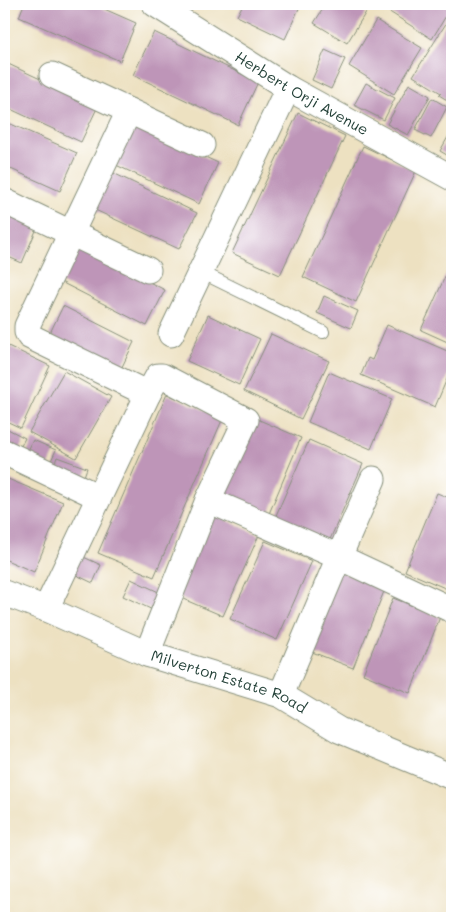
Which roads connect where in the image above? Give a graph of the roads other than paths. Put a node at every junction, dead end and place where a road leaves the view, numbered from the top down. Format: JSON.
{"nodes":[{"id":1,"x":155,"y":4,"type":"edge"},
{"id":2,"x":52,"y":75,"type":"dead end"},
{"id":3,"x":288,"y":88,"type":"junction"},
{"id":4,"x":129,"y":112,"type":"junction"},
{"id":5,"x":202,"y":145,"type":"dead end"},
{"id":6,"x":452,"y":178,"type":"edge"},
{"id":7,"x":4,"y":201,"type":"edge"},
{"id":8,"x":72,"y":232,"type":"junction"},
{"id":9,"x":148,"y":270,"type":"dead end"},
{"id":10,"x":201,"y":272,"type":"junction"},
{"id":11,"x":323,"y":332,"type":"dead end"},
{"id":12,"x":171,"y":334,"type":"dead end"},
{"id":13,"x":148,"y":394,"type":"junction"},
{"id":14,"x":4,"y":452,"type":"edge"},
{"id":15,"x":373,"y":479,"type":"dead end"},
{"id":16,"x":99,"y":497,"type":"junction"},
{"id":17,"x":208,"y":500,"type":"junction"},
{"id":18,"x":339,"y":557,"type":"junction"},
{"id":19,"x":4,"y":593,"type":"edge"},
{"id":20,"x":46,"y":609,"type":"junction"},
{"id":21,"x":452,"y":610,"type":"edge"},
{"id":22,"x":147,"y":654,"type":"junction"},
{"id":23,"x":281,"y":695,"type":"junction"},
{"id":24,"x":452,"y":777,"type":"edge"}],
"edges":[{"from":1,"to":3,"type":"street","name":"Herbert Orji Avenue"},
{"from":2,"to":4,"type":"street"},
{"from":3,"to":6,"type":"street","name":"Herbert Orji Avenue"},
{"from":3,"to":10,"type":"street"},
{"from":4,"to":5,"type":"street"},
{"from":4,"to":8,"type":"street"},
{"from":7,"to":8,"type":"street"},
{"from":8,"to":9,"type":"street"},
{"from":8,"to":13,"type":"street"},
{"from":10,"to":11,"type":"lane"},
{"from":10,"to":12,"type":"street"},
{"from":13,"to":16,"type":"street"},
{"from":13,"to":17,"type":"street"},
{"from":14,"to":16,"type":"street"},
{"from":15,"to":18,"type":"street"},
{"from":16,"to":20,"type":"street"},
{"from":17,"to":18,"type":"street"},
{"from":17,"to":22,"type":"street"},
{"from":18,"to":21,"type":"street"},
{"from":18,"to":23,"type":"street"},
{"from":19,"to":20,"type":"street","name":"Milverton Estate Road"},
{"from":20,"to":22,"type":"street","name":"Milverton Estate Road"},
{"from":22,"to":23,"type":"street","name":"Milverton Estate Road"},
{"from":23,"to":24,"type":"street","name":"Milverton Estate Road"}]}
